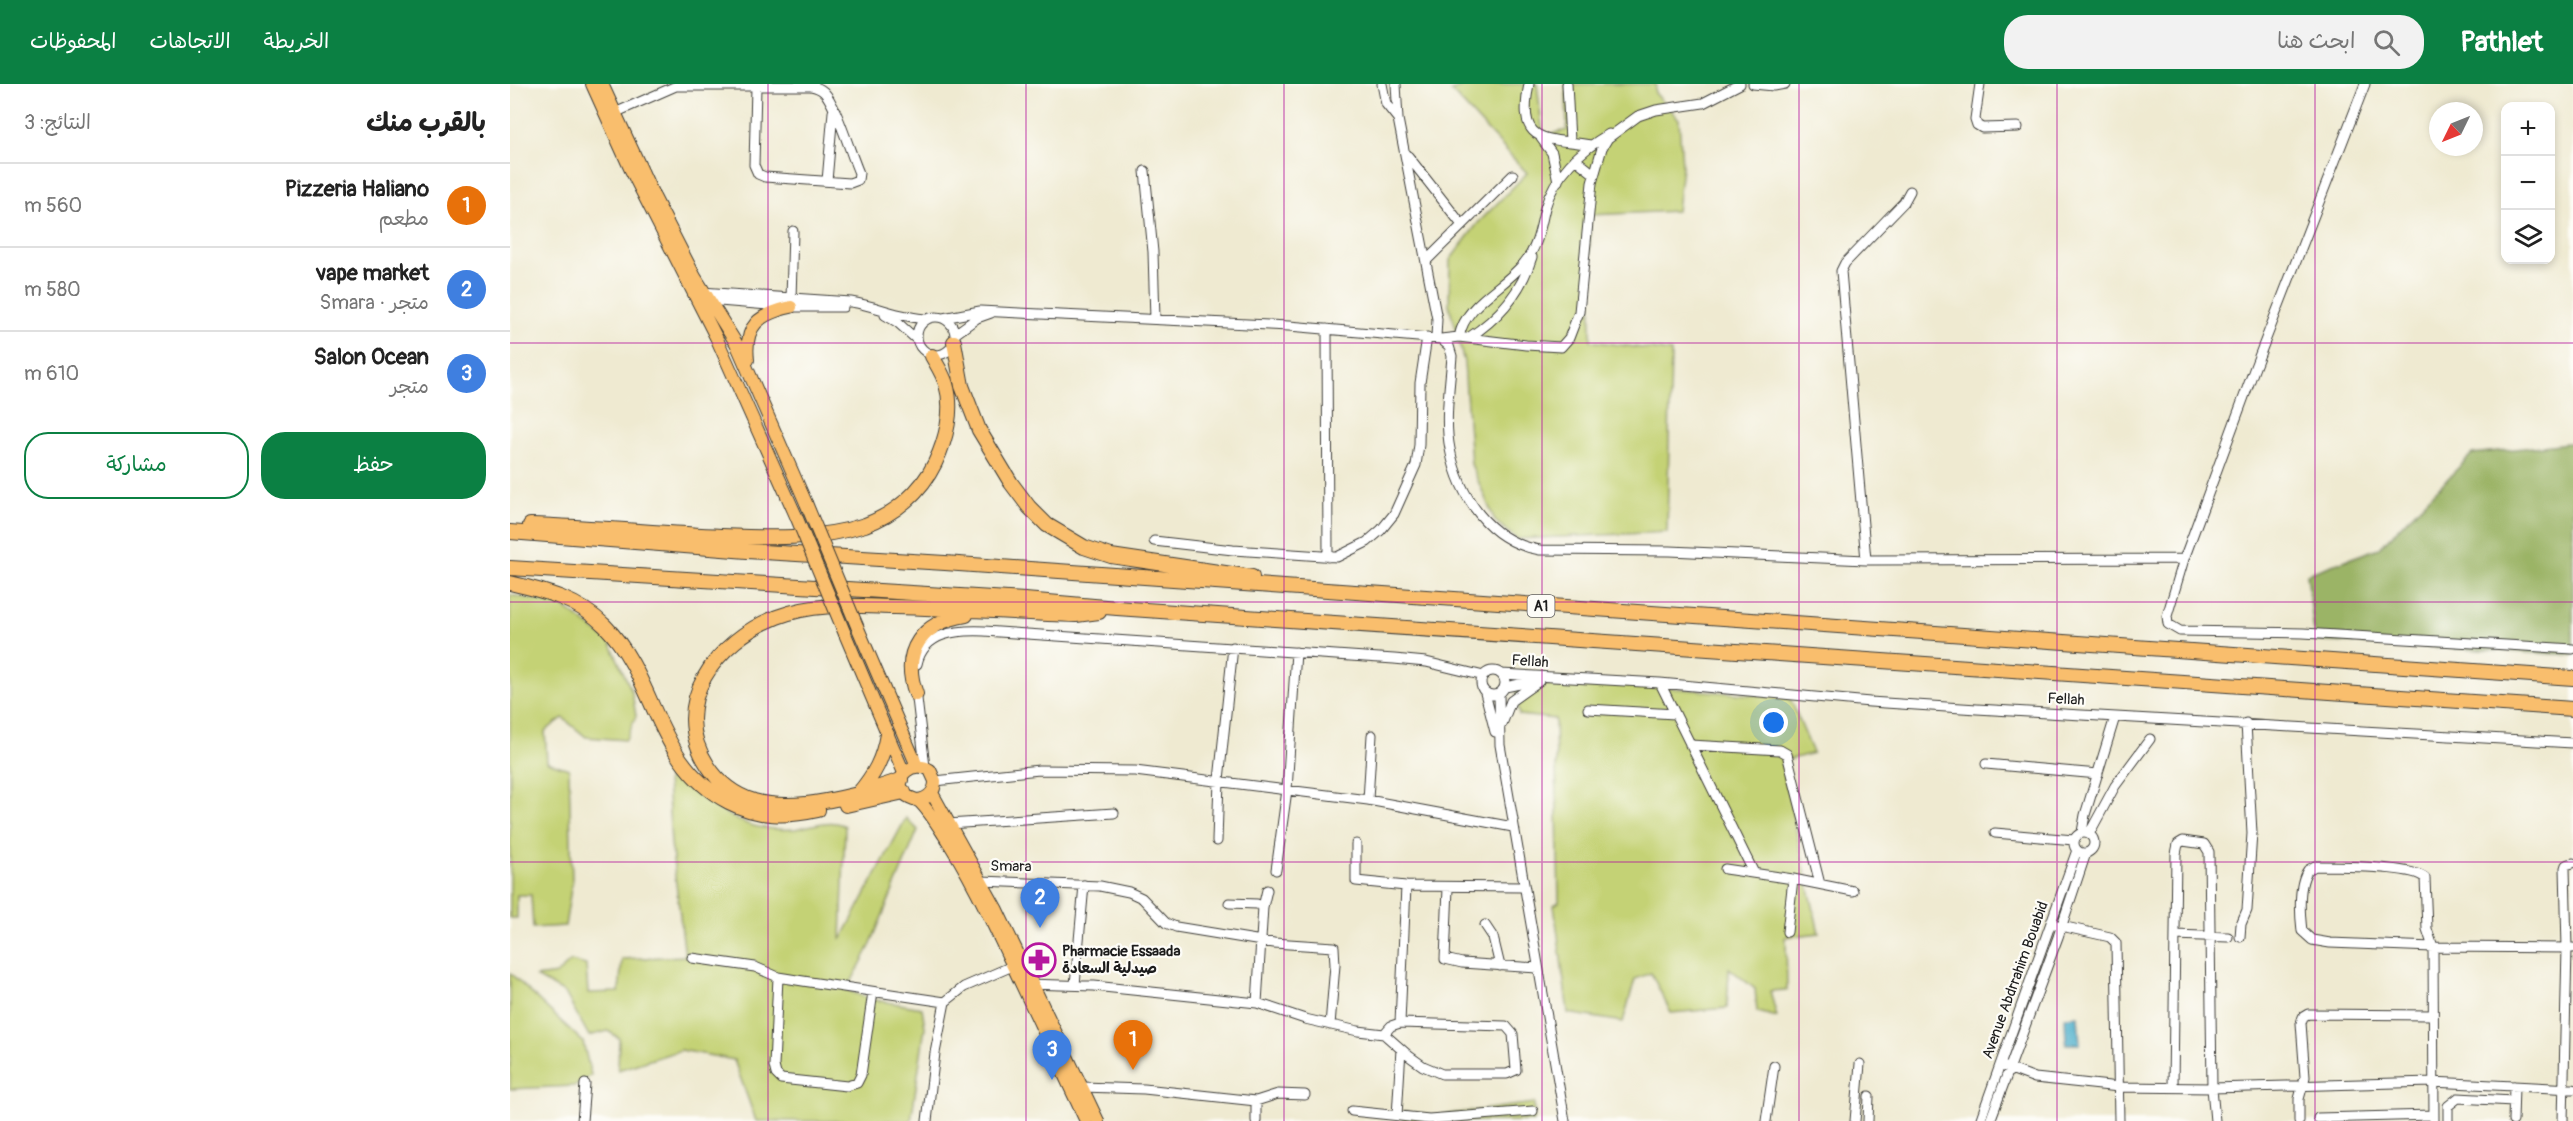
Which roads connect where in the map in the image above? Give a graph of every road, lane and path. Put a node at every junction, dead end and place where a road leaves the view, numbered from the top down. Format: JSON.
{"nodes":[{"id":1,"x":592,"y":84,"type":"edge"},
{"id":2,"x":602,"y":84,"type":"edge"},
{"id":3,"x":1382,"y":84,"type":"edge"},
{"id":4,"x":1396,"y":84,"type":"edge"},
{"id":5,"x":1529,"y":84,"type":"edge"},
{"id":6,"x":1567,"y":84,"type":"edge"},
{"id":7,"x":1740,"y":84,"type":"edge"},
{"id":8,"x":1753,"y":84,"type":"edge"},
{"id":9,"x":1785,"y":84,"type":"edge"},
{"id":10,"x":1980,"y":84,"type":"edge"},
{"id":11,"x":2365,"y":84,"type":"edge"},
{"id":12,"x":756,"y":87,"type":"junction"},
{"id":13,"x":833,"y":109,"type":"junction"},
{"id":14,"x":611,"y":114,"type":"junction"},
{"id":15,"x":1398,"y":119,"type":"junction"},
{"id":16,"x":2018,"y":127,"type":"dead end"},
{"id":17,"x":1615,"y":131,"type":"junction"},
{"id":18,"x":1541,"y":138,"type":"junction"},
{"id":19,"x":1570,"y":141,"type":"junction"},
{"id":20,"x":1591,"y":145,"type":"junction"},
{"id":21,"x":1407,"y":155,"type":"junction"},
{"id":22,"x":1575,"y":159,"type":"junction"},
{"id":23,"x":1145,"y":171,"type":"dead end"},
{"id":24,"x":1594,"y":174,"type":"junction"},
{"id":25,"x":1513,"y":175,"type":"dead end"},
{"id":26,"x":827,"y":181,"type":"junction"},
{"id":27,"x":1558,"y":181,"type":"junction"},
{"id":28,"x":1910,"y":191,"type":"dead end"},
{"id":29,"x":1462,"y":225,"type":"junction"},
{"id":30,"x":793,"y":231,"type":"dead end"},
{"id":31,"x":1535,"y":249,"type":"junction"},
{"id":32,"x":1426,"y":260,"type":"junction"},
{"id":33,"x":701,"y":296,"type":"junction"},
{"id":34,"x":791,"y":303,"type":"junction"},
{"id":35,"x":996,"y":311,"type":"junction"},
{"id":36,"x":943,"y":318,"type":"junction"},
{"id":37,"x":927,"y":319,"type":"junction"},
{"id":38,"x":1155,"y":319,"type":"junction"},
{"id":39,"x":1327,"y":329,"type":"junction"},
{"id":40,"x":1463,"y":337,"type":"junction"},
{"id":41,"x":955,"y":338,"type":"junction"},
{"id":42,"x":1435,"y":338,"type":"junction"},
{"id":43,"x":916,"y":339,"type":"junction"},
{"id":44,"x":932,"y":356,"type":"junction"},
{"id":45,"x":750,"y":374,"type":"junction"},
{"id":46,"x":510,"y":525,"type":"edge"},
{"id":47,"x":510,"y":532,"type":"edge"},
{"id":48,"x":1154,"y":541,"type":"dead end"},
{"id":49,"x":1328,"y":557,"type":"junction"},
{"id":50,"x":2184,"y":559,"type":"junction"},
{"id":51,"x":1866,"y":560,"type":"junction"},
{"id":52,"x":510,"y":568,"type":"edge"},
{"id":53,"x":510,"y":583,"type":"edge"},
{"id":54,"x":1370,"y":593,"type":"junction"},
{"id":55,"x":1117,"y":608,"type":"junction"},
{"id":56,"x":991,"y":610,"type":"junction"},
{"id":57,"x":1233,"y":647,"type":"junction"},
{"id":58,"x":2573,"y":649,"type":"edge"},
{"id":59,"x":1296,"y":652,"type":"junction"},
{"id":60,"x":1501,"y":674,"type":"junction"},
{"id":61,"x":1484,"y":676,"type":"junction"},
{"id":62,"x":1558,"y":677,"type":"junction"},
{"id":63,"x":2573,"y":678,"type":"edge"},
{"id":64,"x":1539,"y":681,"type":"junction"},
{"id":65,"x":1660,"y":683,"type":"junction"},
{"id":66,"x":1502,"y":691,"type":"junction"},
{"id":67,"x":1485,"y":693,"type":"junction"},
{"id":68,"x":915,"y":694,"type":"junction"},
{"id":69,"x":1588,"y":709,"type":"dead end"},
{"id":70,"x":2573,"y":709,"type":"edge"},
{"id":71,"x":1675,"y":714,"type":"junction"},
{"id":72,"x":2115,"y":717,"type":"junction"},
{"id":73,"x":2246,"y":723,"type":"junction"},
{"id":74,"x":887,"y":734,"type":"junction"},
{"id":75,"x":1372,"y":735,"type":"dead end"},
{"id":76,"x":1499,"y":735,"type":"junction"},
{"id":77,"x":2150,"y":738,"type":"dead end"},
{"id":78,"x":2573,"y":743,"type":"edge"},
{"id":79,"x":1690,"y":745,"type":"junction"},
{"id":80,"x":1500,"y":746,"type":"junction"},
{"id":81,"x":1986,"y":764,"type":"dead end"},
{"id":82,"x":921,"y":766,"type":"junction"},
{"id":83,"x":2098,"y":774,"type":"junction"},
{"id":84,"x":1219,"y":780,"type":"junction"},
{"id":85,"x":903,"y":782,"type":"junction"},
{"id":86,"x":934,"y":787,"type":"junction"},
{"id":87,"x":1287,"y":789,"type":"junction"},
{"id":88,"x":858,"y":794,"type":"junction"},
{"id":89,"x":918,"y":800,"type":"junction"},
{"id":90,"x":1368,"y":800,"type":"junction"},
{"id":91,"x":1114,"y":813,"type":"dead end"},
{"id":92,"x":948,"y":824,"type":"junction"},
{"id":93,"x":1513,"y":827,"type":"junction"},
{"id":94,"x":1995,"y":833,"type":"dead end"},
{"id":95,"x":2086,"y":833,"type":"junction"},
{"id":96,"x":1217,"y":841,"type":"dead end"},
{"id":97,"x":1356,"y":844,"type":"dead end"},
{"id":98,"x":2079,"y":847,"type":"junction"},
{"id":99,"x":2573,"y":863,"type":"edge"},
{"id":100,"x":1725,"y":869,"type":"dead end"},
{"id":101,"x":1276,"y":870,"type":"dead end"},
{"id":102,"x":1754,"y":873,"type":"junction"},
{"id":103,"x":1793,"y":879,"type":"junction"},
{"id":104,"x":981,"y":880,"type":"junction"},
{"id":105,"x":1820,"y":884,"type":"junction"},
{"id":106,"x":1084,"y":885,"type":"junction"},
{"id":107,"x":1406,"y":886,"type":"junction"},
{"id":108,"x":1523,"y":887,"type":"junction"},
{"id":109,"x":1448,"y":888,"type":"junction"},
{"id":110,"x":1267,"y":890,"type":"dead end"},
{"id":111,"x":1852,"y":891,"type":"dead end"},
{"id":112,"x":1229,"y":903,"type":"dead end"},
{"id":113,"x":1263,"y":907,"type":"junction"},
{"id":114,"x":2051,"y":924,"type":"junction"},
{"id":115,"x":1485,"y":925,"type":"dead end"},
{"id":116,"x":2062,"y":926,"type":"junction"},
{"id":117,"x":1787,"y":932,"type":"dead end"},
{"id":118,"x":2175,"y":935,"type":"junction"},
{"id":119,"x":2208,"y":937,"type":"junction"},
{"id":120,"x":2228,"y":937,"type":"dead end"},
{"id":121,"x":2240,"y":937,"type":"dead end"},
{"id":122,"x":1261,"y":939,"type":"junction"},
{"id":123,"x":2433,"y":947,"type":"junction"},
{"id":124,"x":2570,"y":948,"type":"edge"},
{"id":125,"x":692,"y":958,"type":"dead end"},
{"id":126,"x":1017,"y":963,"type":"junction"},
{"id":127,"x":1500,"y":966,"type":"junction"},
{"id":128,"x":1538,"y":968,"type":"junction"},
{"id":129,"x":777,"y":977,"type":"junction"},
{"id":130,"x":1027,"y":984,"type":"junction"},
{"id":131,"x":1075,"y":985,"type":"junction"},
{"id":132,"x":873,"y":992,"type":"junction"},
{"id":133,"x":945,"y":1002,"type":"junction"},
{"id":134,"x":1257,"y":1003,"type":"junction"},
{"id":135,"x":2018,"y":1008,"type":"junction"},
{"id":136,"x":2030,"y":1012,"type":"junction"},
{"id":137,"x":2432,"y":1015,"type":"junction"},
{"id":138,"x":2570,"y":1021,"type":"edge"},
{"id":139,"x":1400,"y":1023,"type":"junction"},
{"id":140,"x":1330,"y":1025,"type":"junction"},
{"id":141,"x":1384,"y":1034,"type":"junction"},
{"id":142,"x":1401,"y":1049,"type":"junction"},
{"id":143,"x":1860,"y":1064,"type":"dead end"},
{"id":144,"x":1774,"y":1066,"type":"dead end"},
{"id":145,"x":2004,"y":1067,"type":"junction"},
{"id":146,"x":2432,"y":1082,"type":"junction"},
{"id":147,"x":585,"y":1084,"type":"dead end"},
{"id":148,"x":2303,"y":1084,"type":"junction"},
{"id":149,"x":2514,"y":1086,"type":"junction"},
{"id":150,"x":1082,"y":1087,"type":"junction"},
{"id":151,"x":2119,"y":1087,"type":"junction"},
{"id":152,"x":2173,"y":1087,"type":"junction"},
{"id":153,"x":2212,"y":1088,"type":"junction"},
{"id":154,"x":2569,"y":1089,"type":"edge"},
{"id":155,"x":1305,"y":1095,"type":"dead end"},
{"id":156,"x":1869,"y":1096,"type":"dead end"},
{"id":157,"x":1256,"y":1101,"type":"junction"},
{"id":158,"x":2513,"y":1101,"type":"junction"},
{"id":159,"x":1352,"y":1111,"type":"dead end"},
{"id":160,"x":1533,"y":1111,"type":"dead end"},
{"id":161,"x":1397,"y":1116,"type":"junction"},
{"id":162,"x":2318,"y":1118,"type":"dead end"},
{"id":163,"x":2433,"y":1118,"type":"edge"},
{"id":164,"x":1429,"y":1120,"type":"edge"},
{"id":165,"x":582,"y":1121,"type":"edge"},
{"id":166,"x":927,"y":1121,"type":"edge"},
{"id":167,"x":1086,"y":1121,"type":"edge"},
{"id":168,"x":1098,"y":1121,"type":"edge"},
{"id":169,"x":1256,"y":1121,"type":"edge"},
{"id":170,"x":1565,"y":1121,"type":"edge"},
{"id":171,"x":1766,"y":1121,"type":"edge"},
{"id":172,"x":1855,"y":1121,"type":"edge"},
{"id":173,"x":1868,"y":1121,"type":"edge"},
{"id":174,"x":1980,"y":1121,"type":"edge"},
{"id":175,"x":1990,"y":1121,"type":"edge"},
{"id":176,"x":2119,"y":1121,"type":"edge"},
{"id":177,"x":2215,"y":1121,"type":"edge"},
{"id":178,"x":2299,"y":1121,"type":"edge"},
{"id":179,"x":2448,"y":1121,"type":"edge"},
{"id":180,"x":2512,"y":1121,"type":"edge"},
{"id":181,"x":2563,"y":1121,"type":"edge"}],
"edges":[{"from":1,"to":14,"type":"main road"},
{"from":2,"to":14,"type":"main road"},
{"from":3,"to":15,"type":"street"},
{"from":4,"to":15,"type":"street"},
{"from":5,"to":18,"type":"street"},
{"from":6,"to":19,"type":"street"},
{"from":7,"to":17,"type":"street"},
{"from":8,"to":9,"type":"street"},
{"from":10,"to":16,"type":"street"},
{"from":11,"to":50,"type":"street"},
{"from":12,"to":13,"type":"street"},
{"from":12,"to":14,"type":"street"},
{"from":12,"to":26,"type":"street"},
{"from":13,"to":26,"type":"street"},
{"from":13,"to":26,"type":"street"},
{"from":14,"to":33,"type":"main road"},
{"from":15,"to":21,"type":"street"},
{"from":17,"to":20,"type":"street"},
{"from":17,"to":24,"type":"street"},
{"from":18,"to":19,"type":"street"},
{"from":18,"to":27,"type":"street"},
{"from":19,"to":20,"type":"street"},
{"from":20,"to":22,"type":"street"},
{"from":21,"to":29,"type":"street"},
{"from":21,"to":32,"type":"street"},
{"from":22,"to":24,"type":"street"},
{"from":22,"to":27,"type":"street"},
{"from":23,"to":38,"type":"street"},
{"from":24,"to":40,"type":"street"},
{"from":25,"to":29,"type":"street"},
{"from":27,"to":31,"type":"street"},
{"from":28,"to":51,"type":"street"},
{"from":29,"to":32,"type":"street"},
{"from":30,"to":34,"type":"street"},
{"from":31,"to":40,"type":"street"},
{"from":31,"to":40,"type":"street"},
{"from":32,"to":42,"type":"street"},
{"from":33,"to":34,"type":"street"},
{"from":33,"to":45,"type":"main road"},
{"from":33,"to":74,"type":"main road","bridge":true},
{"from":34,"to":37,"type":"street"},
{"from":34,"to":43,"type":"street"},
{"from":34,"to":45,"type":"main road"},
{"from":35,"to":36,"type":"street"},
{"from":35,"to":38,"type":"street"},
{"from":35,"to":41,"type":"street"},
{"from":36,"to":37,"type":"street"},
{"from":36,"to":41,"type":"street"},
{"from":37,"to":43,"type":"street"},
{"from":38,"to":39,"type":"street"},
{"from":39,"to":42,"type":"street"},
{"from":39,"to":49,"type":"street"},
{"from":40,"to":42,"type":"street"},
{"from":41,"to":44,"type":"street"},
{"from":41,"to":54,"type":"highway"},
{"from":42,"to":49,"type":"street"},
{"from":42,"to":51,"type":"street"},
{"from":43,"to":44,"type":"street"},
{"from":44,"to":46,"type":"highway"},
{"from":45,"to":82,"type":"main road","bridge":true},
{"from":47,"to":54,"type":"highway","number":"A1"},
{"from":48,"to":49,"type":"street"},
{"from":50,"to":51,"type":"street"},
{"from":50,"to":58,"type":"street"},
{"from":52,"to":55,"type":"highway","number":"A1"},
{"from":53,"to":85,"type":"highway"},
{"from":54,"to":63,"type":"highway","number":"A1"},
{"from":55,"to":56,"type":"highway"},
{"from":55,"to":70,"type":"highway","number":"A1"},
{"from":56,"to":68,"type":"highway"},
{"from":56,"to":88,"type":"highway"},
{"from":57,"to":59,"type":"street"},
{"from":57,"to":68,"type":"street"},
{"from":57,"to":84,"type":"street"},
{"from":59,"to":61,"type":"street"},
{"from":59,"to":87,"type":"street"},
{"from":60,"to":61,"type":"street","name":"Fellah"},
{"from":60,"to":62,"type":"street","name":"Fellah"},
{"from":60,"to":66,"type":"street","name":"Fellah"},
{"from":61,"to":67,"type":"street"},
{"from":62,"to":64,"type":"street","name":"Fellah"},
{"from":62,"to":65,"type":"street","name":"Fellah"},
{"from":64,"to":66,"type":"street","name":"Fellah"},
{"from":64,"to":76,"type":"street"},
{"from":65,"to":71,"type":"street"},
{"from":65,"to":72,"type":"street","name":"Fellah"},
{"from":66,"to":67,"type":"street","name":"Fellah"},
{"from":66,"to":76,"type":"street"},
{"from":67,"to":80,"type":"street"},
{"from":68,"to":82,"type":"street"},
{"from":69,"to":71,"type":"street"},
{"from":71,"to":79,"type":"street"},
{"from":72,"to":73,"type":"street","name":"Fellah"},
{"from":72,"to":83,"type":"street"},
{"from":73,"to":78,"type":"street","name":"Fellah"},
{"from":73,"to":121,"type":"street"},
{"from":74,"to":85,"type":"main road"},
{"from":74,"to":88,"type":"highway"},
{"from":75,"to":90,"type":"street"},
{"from":76,"to":80,"type":"street"},
{"from":77,"to":95,"type":"street"},
{"from":79,"to":102,"type":"street"},
{"from":79,"to":105,"type":"street"},
{"from":80,"to":93,"type":"street"},
{"from":81,"to":83,"type":"street"},
{"from":82,"to":85,"type":"main road"},
{"from":82,"to":86,"type":"main road"},
{"from":83,"to":95,"type":"street"},
{"from":84,"to":86,"type":"street"},
{"from":84,"to":87,"type":"street"},
{"from":84,"to":96,"type":"street"},
{"from":85,"to":88,"type":"highway"},
{"from":85,"to":89,"type":"main road"},
{"from":86,"to":89,"type":"main road"},
{"from":86,"to":92,"type":"main road"},
{"from":87,"to":90,"type":"street"},
{"from":87,"to":101,"type":"street"},
{"from":89,"to":126,"type":"main road"},
{"from":90,"to":93,"type":"street"},
{"from":91,"to":92,"type":"street"},
{"from":92,"to":104,"type":"main road"},
{"from":93,"to":108,"type":"street"},
{"from":94,"to":98,"type":"street"},
{"from":95,"to":98,"type":"street"},
{"from":95,"to":98,"type":"street"},
{"from":97,"to":107,"type":"street"},
{"from":98,"to":114,"type":"street","name":"Avenue Abdrrahim Bouabid"},
{"from":98,"to":116,"type":"street","name":"Avenue Abdrrahim Bouabid"},
{"from":99,"to":124,"type":"street"},
{"from":100,"to":102,"type":"street"},
{"from":102,"to":103,"type":"street"},
{"from":103,"to":105,"type":"street"},
{"from":103,"to":117,"type":"street"},
{"from":104,"to":106,"type":"street","name":"Smara"},
{"from":104,"to":126,"type":"main road"},
{"from":105,"to":111,"type":"street"},
{"from":106,"to":122,"type":"street","name":"Smara"},
{"from":106,"to":131,"type":"street"},
{"from":107,"to":109,"type":"street"},
{"from":107,"to":139,"type":"street"},
{"from":108,"to":109,"type":"street"},
{"from":108,"to":128,"type":"street"},
{"from":109,"to":127,"type":"street"},
{"from":110,"to":113,"type":"street"},
{"from":112,"to":113,"type":"street"},
{"from":113,"to":122,"type":"street"},
{"from":114,"to":116,"type":"street"},
{"from":114,"to":135,"type":"street","name":"Avenue Abdrrahim Bouabid"},
{"from":115,"to":127,"type":"street"},
{"from":116,"to":136,"type":"street","name":"Avenue Abdrrahim Bouabid"},
{"from":116,"to":151,"type":"street"},
{"from":118,"to":119,"type":"street"},
{"from":118,"to":119,"type":"street"},
{"from":118,"to":152,"type":"street"},
{"from":119,"to":120,"type":"street"},
{"from":119,"to":153,"type":"street"},
{"from":122,"to":134,"type":"street"},
{"from":122,"to":140,"type":"street","name":"Smara"},
{"from":123,"to":123,"type":"street"},
{"from":123,"to":124,"type":"street"},
{"from":123,"to":137,"type":"street"},
{"from":124,"to":138,"type":"street"},
{"from":125,"to":129,"type":"street"},
{"from":126,"to":130,"type":"main road"},
{"from":126,"to":133,"type":"street"},
{"from":127,"to":128,"type":"street"},
{"from":128,"to":170,"type":"street"},
{"from":129,"to":132,"type":"street"},
{"from":129,"to":132,"type":"street"},
{"from":130,"to":131,"type":"street"},
{"from":130,"to":150,"type":"main road"},
{"from":130,"to":167,"type":"main road"},
{"from":131,"to":134,"type":"street"},
{"from":132,"to":133,"type":"street"},
{"from":133,"to":166,"type":"street"},
{"from":134,"to":140,"type":"street"},
{"from":135,"to":136,"type":"street"},
{"from":135,"to":145,"type":"street","name":"Avenue Abdrrahim Bouabid"},
{"from":136,"to":145,"type":"street","name":"Avenue Abdrrahim Bouabid"},
{"from":137,"to":146,"type":"street"},
{"from":137,"to":148,"type":"street"},
{"from":138,"to":154,"type":"street"},
{"from":139,"to":141,"type":"street"},
{"from":139,"to":142,"type":"street"},
{"from":140,"to":141,"type":"street"},
{"from":141,"to":142,"type":"street"},
{"from":142,"to":161,"type":"street"},
{"from":143,"to":172,"type":"street"},
{"from":144,"to":171,"type":"street"},
{"from":145,"to":151,"type":"street"},
{"from":145,"to":174,"type":"street","name":"Avenue Abdrrahim Bouabid"},
{"from":145,"to":175,"type":"street","name":"Avenue Abdrrahim Bouabid"},
{"from":146,"to":148,"type":"street"},
{"from":146,"to":149,"type":"street"},
{"from":146,"to":163,"type":"street"},
{"from":147,"to":165,"type":"street"},
{"from":148,"to":153,"type":"street"},
{"from":148,"to":178,"type":"street"},
{"from":149,"to":154,"type":"street"},
{"from":149,"to":158,"type":"street"},
{"from":150,"to":157,"type":"street"},
{"from":150,"to":168,"type":"main road"},
{"from":151,"to":152,"type":"street"},
{"from":151,"to":176,"type":"street"},
{"from":152,"to":153,"type":"street"},
{"from":153,"to":177,"type":"street"},
{"from":154,"to":181,"type":"street"},
{"from":155,"to":157,"type":"street"},
{"from":156,"to":173,"type":"street"},
{"from":157,"to":169,"type":"street"},
{"from":158,"to":179,"type":"street"},
{"from":158,"to":180,"type":"street"},
{"from":159,"to":161,"type":"street"},
{"from":160,"to":164,"type":"street"},
{"from":161,"to":164,"type":"street"},
{"from":162,"to":163,"type":"street"}]}
